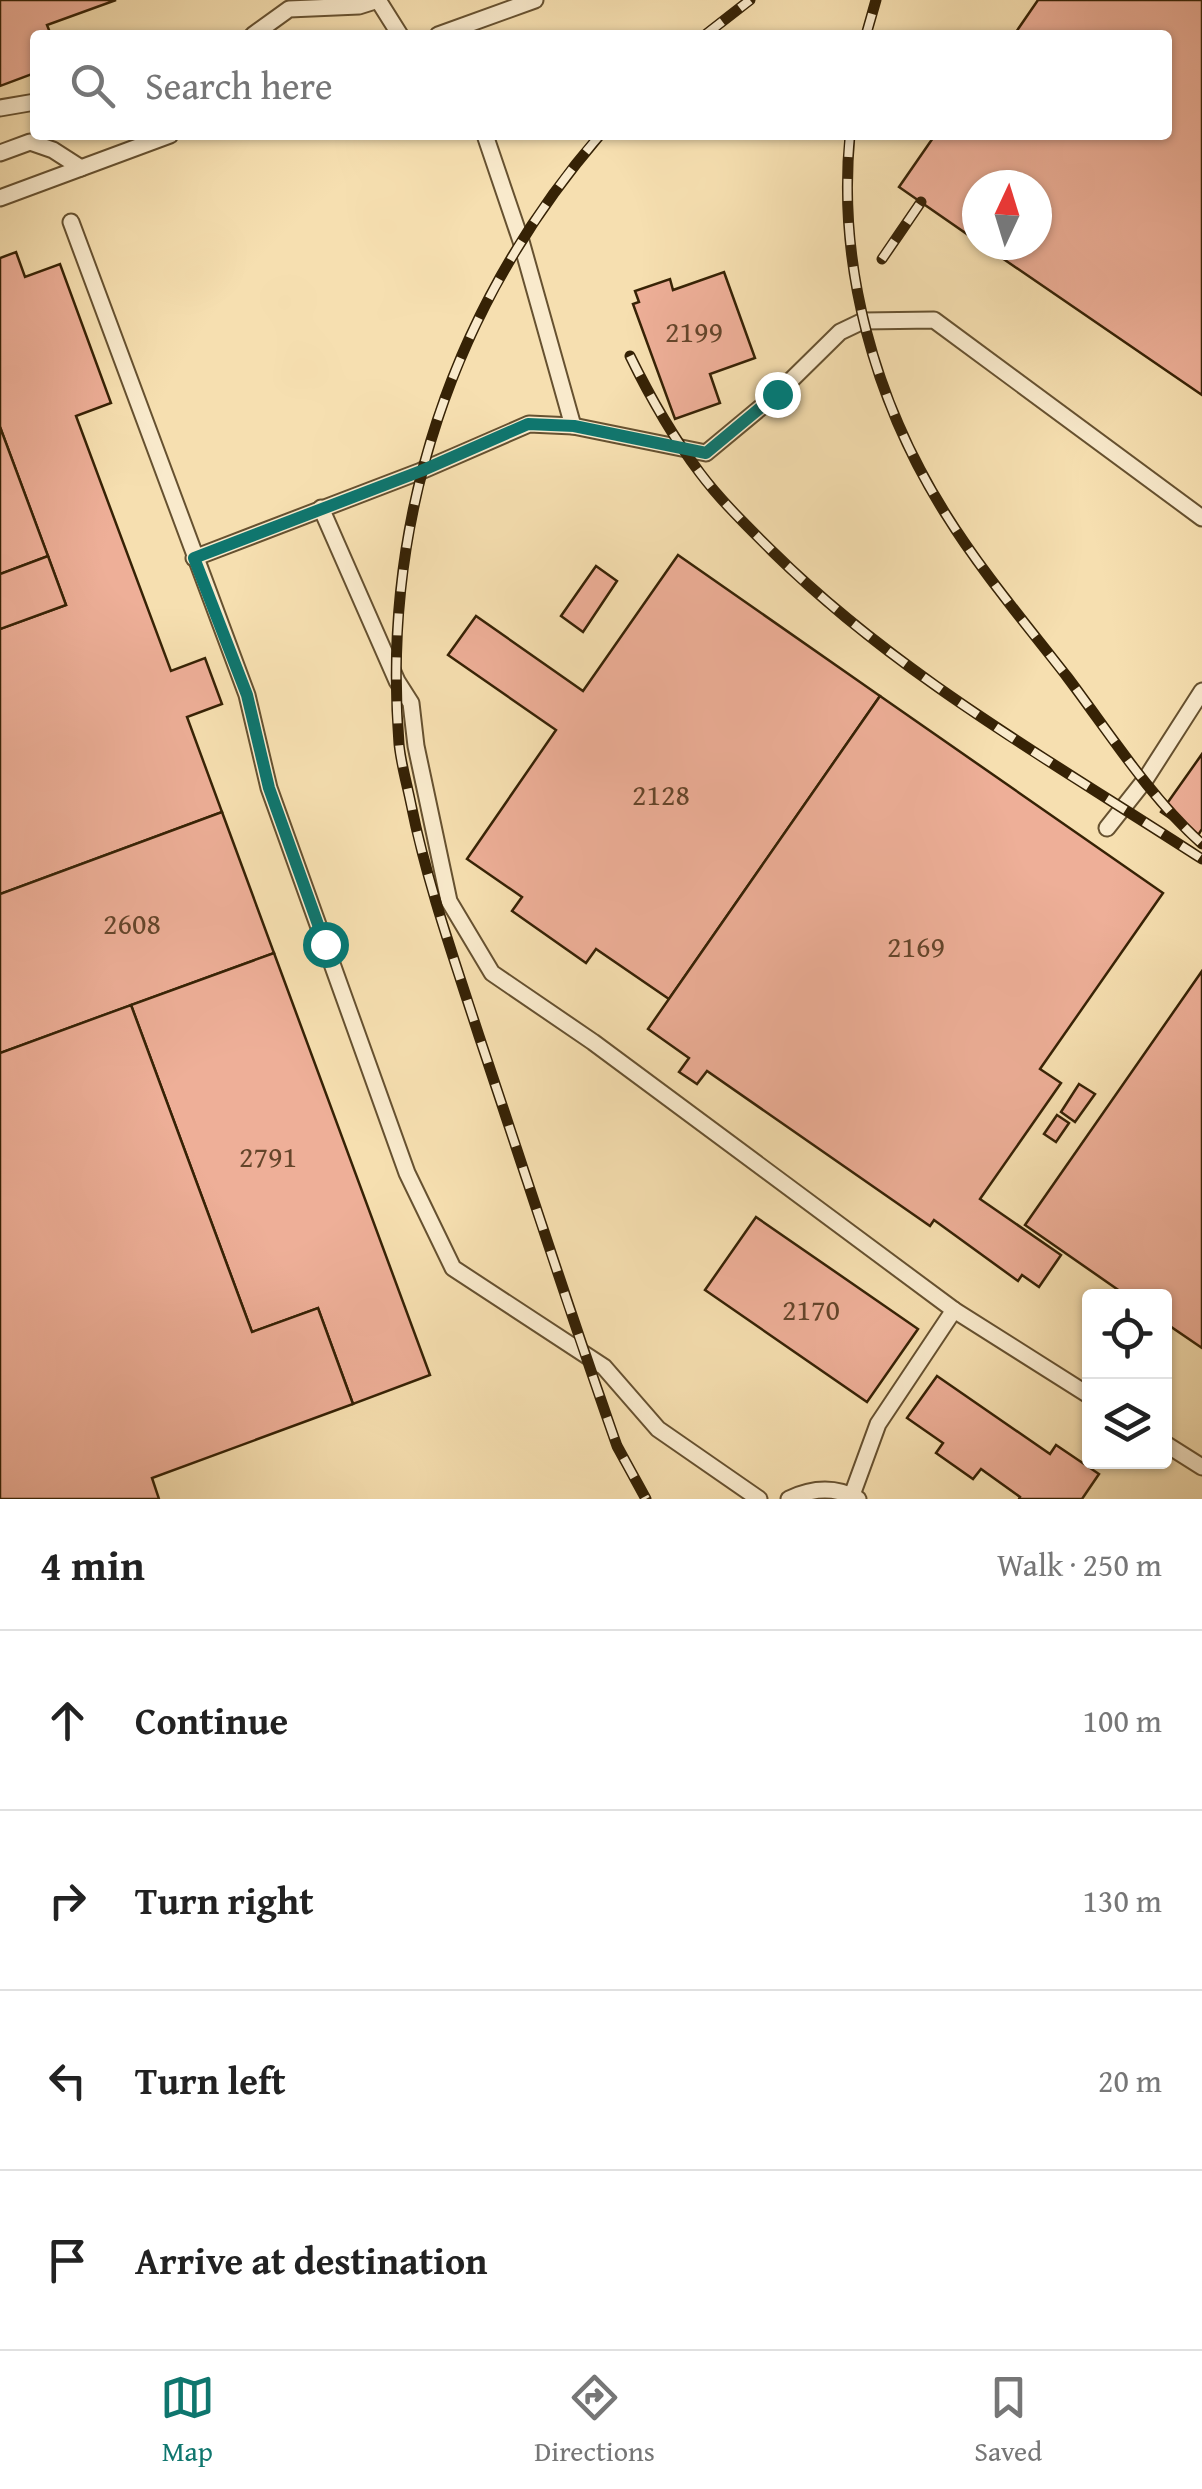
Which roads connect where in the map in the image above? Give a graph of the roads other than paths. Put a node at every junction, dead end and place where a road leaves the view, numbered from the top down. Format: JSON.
{"nodes":[{"id":1,"x":378,"y":0,"type":"edge"},
{"id":2,"x":535,"y":0,"type":"edge"},
{"id":3,"x":288,"y":4,"type":"edge"},
{"id":4,"x":258,"y":30,"type":"edge"},
{"id":5,"x":397,"y":30,"type":"edge"},
{"id":6,"x":455,"y":30,"type":"edge"},
{"id":7,"x":30,"y":103,"type":"edge"},
{"id":8,"x":0,"y":108,"type":"edge"},
{"id":9,"x":157,"y":140,"type":"edge"},
{"id":10,"x":487,"y":140,"type":"edge"},
{"id":11,"x":0,"y":153,"type":"edge"},
{"id":12,"x":81,"y":168,"type":"junction"},
{"id":13,"x":0,"y":198,"type":"edge"},
{"id":14,"x":71,"y":222,"type":"dead end"},
{"id":15,"x":574,"y":426,"type":"junction"},
{"id":16,"x":321,"y":508,"type":"junction"},
{"id":17,"x":1202,"y":518,"type":"edge"},
{"id":18,"x":194,"y":558,"type":"junction"},
{"id":19,"x":1202,"y":691,"type":"edge"},
{"id":20,"x":1107,"y":828,"type":"dead end"},
{"id":21,"x":954,"y":1310,"type":"junction"},
{"id":22,"x":1082,"y":1391,"type":"edge"},
{"id":23,"x":1172,"y":1449,"type":"edge"},
{"id":24,"x":1202,"y":1467,"type":"edge"},
{"id":25,"x":855,"y":1497,"type":"edge"},
{"id":26,"x":759,"y":1499,"type":"edge"},
{"id":27,"x":789,"y":1499,"type":"edge"}],
"edges":[{"from":1,"to":3,"type":"lane"},
{"from":1,"to":5,"type":"lane"},
{"from":2,"to":6,"type":"lane"},
{"from":3,"to":4,"type":"lane"},
{"from":7,"to":8,"type":"lane"},
{"from":9,"to":12,"type":"lane"},
{"from":10,"to":15,"type":"lane"},
{"from":11,"to":12,"type":"lane"},
{"from":12,"to":13,"type":"lane"},
{"from":14,"to":18,"type":"lane"},
{"from":15,"to":16,"type":"lane"},
{"from":15,"to":17,"type":"lane"},
{"from":16,"to":18,"type":"lane"},
{"from":16,"to":21,"type":"lane"},
{"from":18,"to":26,"type":"lane"},
{"from":19,"to":20,"type":"lane"},
{"from":21,"to":22,"type":"lane"},
{"from":21,"to":25,"type":"lane"},
{"from":23,"to":24,"type":"lane"},
{"from":25,"to":27,"type":"lane"}]}
